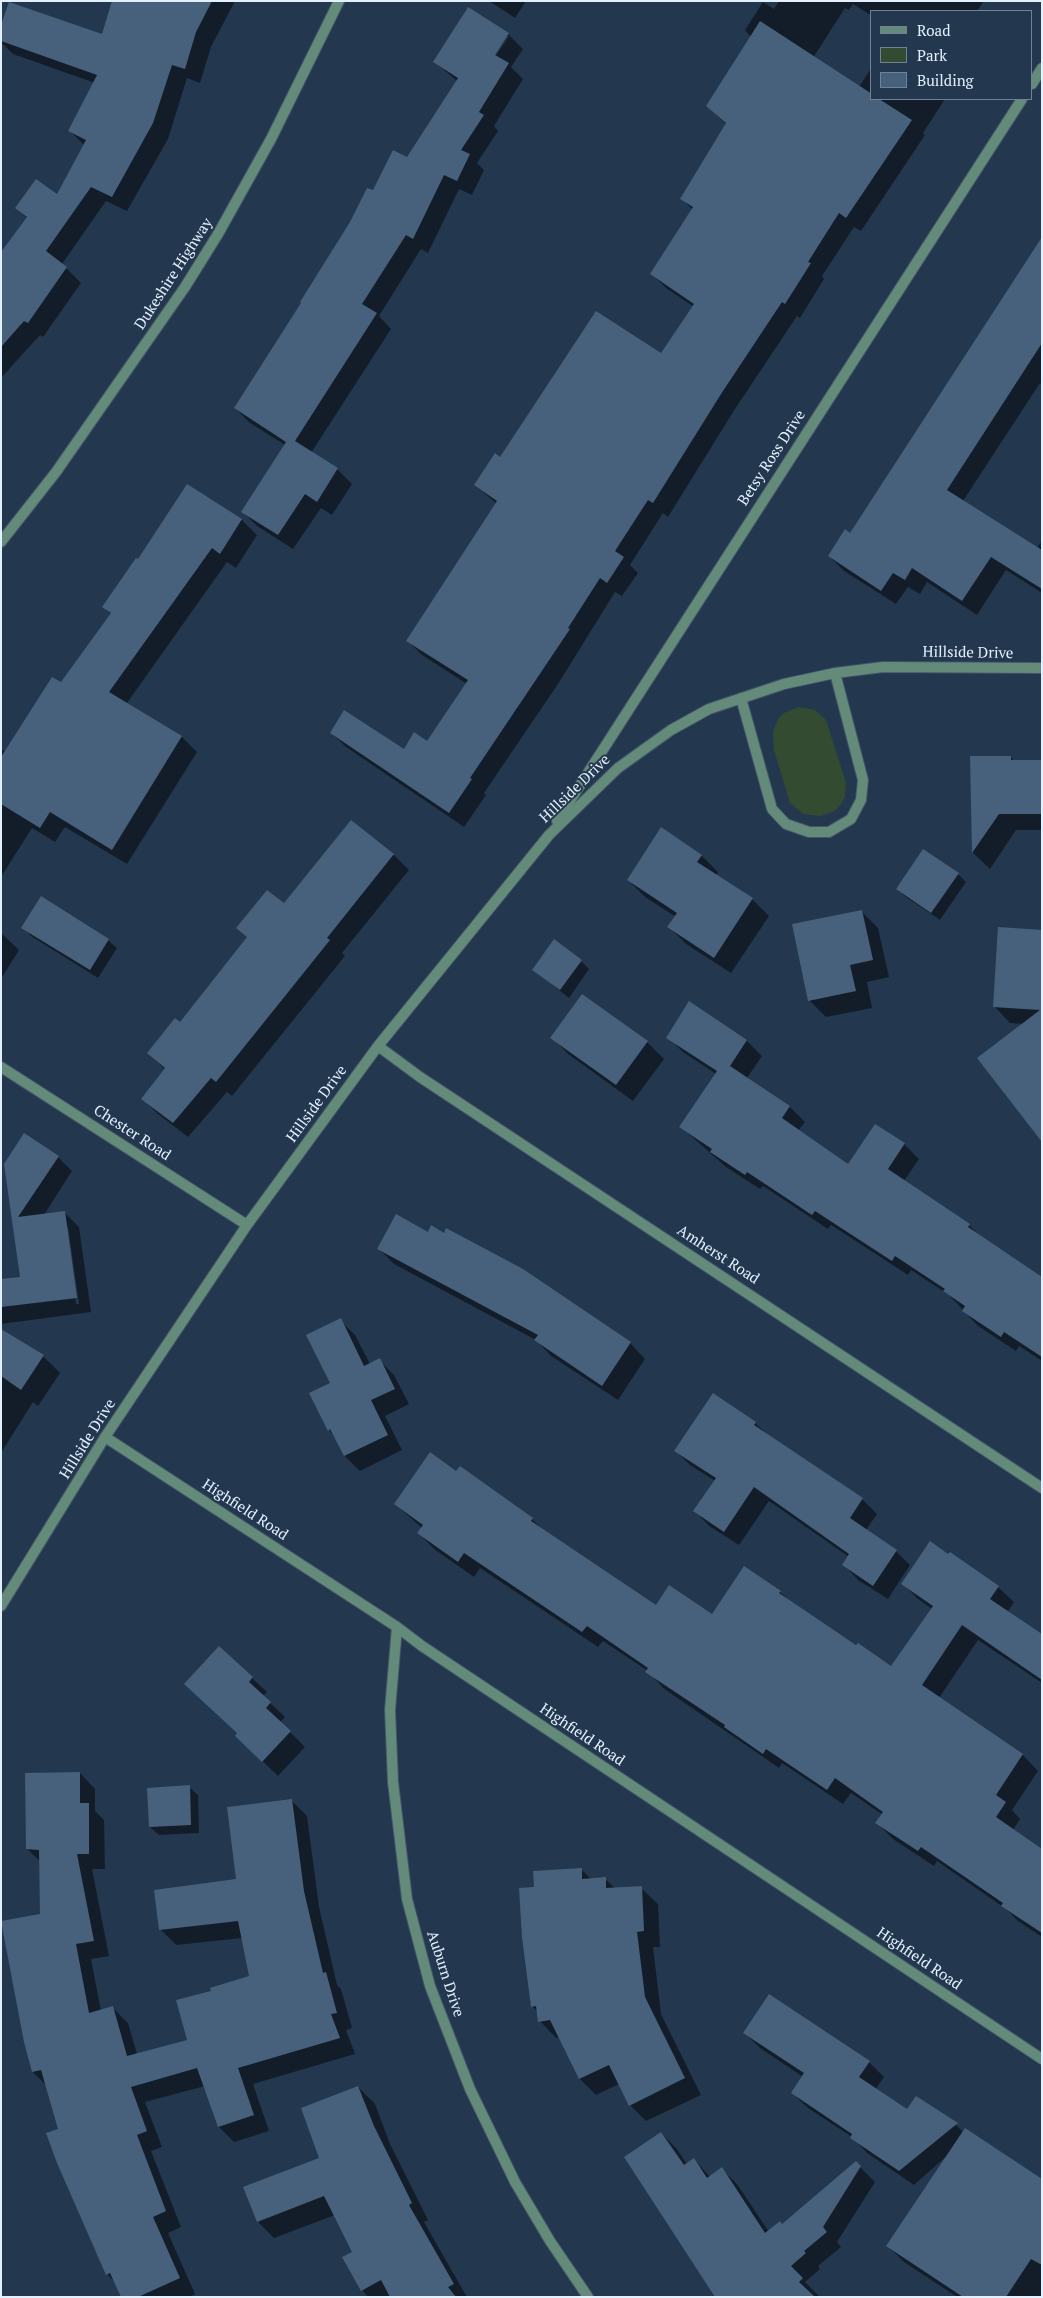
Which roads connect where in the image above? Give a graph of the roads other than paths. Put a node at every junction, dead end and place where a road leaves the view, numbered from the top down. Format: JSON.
{"nodes":[{"id":1,"x":339,"y":1,"type":"edge"},
{"id":2,"x":1042,"y":68,"type":"edge"},
{"id":3,"x":1033,"y":82,"type":"edge"},
{"id":4,"x":1021,"y":100,"type":"edge"},
{"id":5,"x":1,"y":542,"type":"edge"},
{"id":6,"x":1042,"y":668,"type":"edge"},
{"id":7,"x":835,"y":673,"type":"junction"},
{"id":8,"x":741,"y":698,"type":"junction"},
{"id":9,"x":549,"y":835,"type":"junction"},
{"id":10,"x":378,"y":1046,"type":"junction"},
{"id":11,"x":1,"y":1067,"type":"edge"},
{"id":12,"x":246,"y":1225,"type":"junction"},
{"id":13,"x":105,"y":1437,"type":"junction"},
{"id":14,"x":1042,"y":1488,"type":"edge"},
{"id":15,"x":1,"y":1606,"type":"edge"},
{"id":16,"x":397,"y":1626,"type":"junction"},
{"id":17,"x":1042,"y":2059,"type":"edge"},
{"id":18,"x":588,"y":2297,"type":"edge"}],
"edges":[{"from":1,"to":5,"type":"street","name":"Dukeshire Highway"},
{"from":2,"to":3,"type":"street"},
{"from":4,"to":9,"type":"street","name":"Betsy Ross Drive"},
{"from":6,"to":7,"type":"street","name":"Hillside Drive"},
{"from":7,"to":8,"type":"street","name":"Hillside Drive"},
{"from":7,"to":8,"type":"street"},
{"from":8,"to":9,"type":"street","name":"Hillside Drive"},
{"from":9,"to":10,"type":"street","name":"Hillside Drive"},
{"from":10,"to":12,"type":"street","name":"Hillside Drive"},
{"from":10,"to":14,"type":"street","name":"Amherst Road"},
{"from":11,"to":12,"type":"street","name":"Chester Road"},
{"from":12,"to":13,"type":"street","name":"Hillside Drive"},
{"from":13,"to":15,"type":"street","name":"Hillside Drive"},
{"from":13,"to":16,"type":"street","name":"Highfield Road"},
{"from":16,"to":17,"type":"street","name":"Highfield Road"},
{"from":16,"to":18,"type":"street","name":"Auburn Drive"}]}
